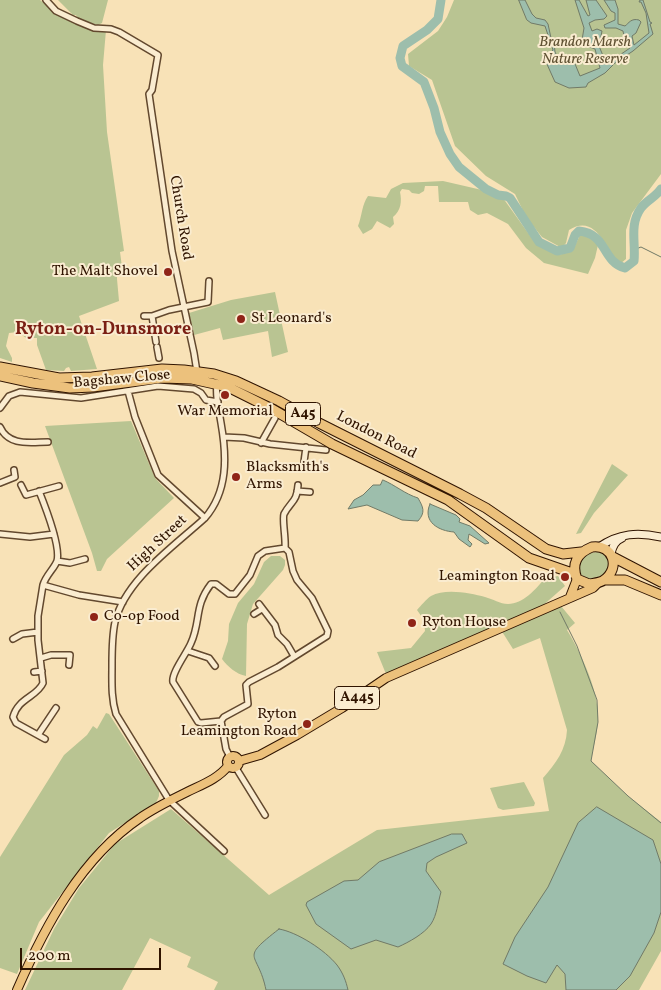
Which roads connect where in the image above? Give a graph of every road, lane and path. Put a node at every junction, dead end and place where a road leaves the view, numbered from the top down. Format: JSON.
{"nodes":[{"id":1,"x":46,"y":0,"type":"edge"},
{"id":2,"x":209,"y":281,"type":"dead end"},
{"id":3,"x":184,"y":306,"type":"junction"},
{"id":4,"x":144,"y":316,"type":"dead end"},
{"id":5,"x":152,"y":316,"type":"junction"},
{"id":6,"x":159,"y":358,"type":"dead end"},
{"id":7,"x":0,"y":367,"type":"edge"},
{"id":8,"x":196,"y":371,"type":"junction"},
{"id":9,"x":0,"y":376,"type":"edge"},
{"id":10,"x":205,"y":382,"type":"junction"},
{"id":11,"x":217,"y":384,"type":"junction"},
{"id":12,"x":128,"y":391,"type":"junction"},
{"id":13,"x":218,"y":402,"type":"junction"},
{"id":14,"x":0,"y":408,"type":"edge"},
{"id":15,"x":275,"y":418,"type":"dead end"},
{"id":16,"x":0,"y":428,"type":"edge"},
{"id":17,"x":224,"y":437,"type":"junction"},
{"id":18,"x":48,"y":442,"type":"dead end"},
{"id":19,"x":261,"y":443,"type":"junction"},
{"id":20,"x":306,"y":447,"type":"junction"},
{"id":21,"x":326,"y":450,"type":"dead end"},
{"id":22,"x":304,"y":462,"type":"dead end"},
{"id":23,"x":14,"y":470,"type":"dead end"},
{"id":24,"x":0,"y":483,"type":"edge"},
{"id":25,"x":21,"y":485,"type":"dead end"},
{"id":26,"x":59,"y":486,"type":"dead end"},
{"id":27,"x":40,"y":491,"type":"junction"},
{"id":28,"x":310,"y":492,"type":"dead end"},
{"id":29,"x":204,"y":518,"type":"junction"},
{"id":30,"x":0,"y":534,"type":"edge"},
{"id":31,"x":54,"y":534,"type":"junction"},
{"id":32,"x":627,"y":535,"type":"junction"},
{"id":33,"x":661,"y":536,"type":"edge"},
{"id":34,"x":599,"y":547,"type":"junction"},
{"id":35,"x":285,"y":548,"type":"junction"},
{"id":36,"x":581,"y":552,"type":"junction"},
{"id":37,"x":612,"y":555,"type":"junction"},
{"id":38,"x":85,"y":558,"type":"dead end"},
{"id":39,"x":57,"y":561,"type":"junction"},
{"id":40,"x":576,"y":576,"type":"junction"},
{"id":41,"x":602,"y":581,"type":"junction"},
{"id":42,"x":661,"y":582,"type":"edge"},
{"id":43,"x":43,"y":585,"type":"junction"},
{"id":44,"x":661,"y":595,"type":"edge"},
{"id":45,"x":570,"y":597,"type":"junction"},
{"id":46,"x":123,"y":602,"type":"junction"},
{"id":47,"x":254,"y":614,"type":"dead end"},
{"id":48,"x":38,"y":632,"type":"junction"},
{"id":49,"x":13,"y":639,"type":"dead end"},
{"id":50,"x":188,"y":651,"type":"junction"},
{"id":51,"x":294,"y":656,"type":"junction"},
{"id":52,"x":41,"y":658,"type":"junction"},
{"id":53,"x":69,"y":665,"type":"dead end"},
{"id":54,"x":214,"y":666,"type":"dead end"},
{"id":55,"x":42,"y":671,"type":"junction"},
{"id":56,"x":34,"y":672,"type":"dead end"},
{"id":57,"x":56,"y":708,"type":"dead end"},
{"id":58,"x":221,"y":720,"type":"junction"},
{"id":59,"x":38,"y":735,"type":"junction"},
{"id":60,"x":45,"y":739,"type":"dead end"},
{"id":61,"x":230,"y":757,"type":"joint"},
{"id":62,"x":235,"y":765,"type":"junction"},
{"id":63,"x":169,"y":800,"type":"junction"},
{"id":64,"x":265,"y":815,"type":"dead end"},
{"id":65,"x":224,"y":852,"type":"dead end"},
{"id":66,"x":17,"y":990,"type":"edge"}],
"edges":[{"from":1,"to":3,"type":"street","name":"Church Road"},
{"from":2,"to":3,"type":"street"},
{"from":3,"to":5,"type":"street"},
{"from":3,"to":8,"type":"street","name":"Church Road"},
{"from":4,"to":5,"type":"street"},
{"from":5,"to":6,"type":"street"},
{"from":7,"to":8,"type":"highway","name":"London Road","number":"A45"},
{"from":8,"to":10,"type":"street"},
{"from":8,"to":36,"type":"highway","name":"London Road","number":"A45"},
{"from":9,"to":10,"type":"highway","name":"London Road","number":"A45"},
{"from":10,"to":11,"type":"highway","name":"London Road","number":"A45"},
{"from":11,"to":13,"type":"street","name":"High Street"},
{"from":11,"to":40,"type":"highway","name":"London Road","number":"A45"},
{"from":12,"to":13,"type":"street","name":"Bagshaw Close"},
{"from":12,"to":14,"type":"street","name":"Bagshaw Close"},
{"from":12,"to":29,"type":"street"},
{"from":13,"to":17,"type":"street","name":"High Street"},
{"from":15,"to":19,"type":"street"},
{"from":16,"to":18,"type":"street"},
{"from":17,"to":19,"type":"street"},
{"from":17,"to":29,"type":"street","name":"High Street"},
{"from":19,"to":20,"type":"street"},
{"from":20,"to":21,"type":"street"},
{"from":20,"to":22,"type":"street"},
{"from":23,"to":24,"type":"street"},
{"from":25,"to":27,"type":"street"},
{"from":26,"to":27,"type":"street"},
{"from":27,"to":31,"type":"street"},
{"from":28,"to":35,"type":"street"},
{"from":29,"to":46,"type":"street","name":"High Street"},
{"from":30,"to":31,"type":"street"},
{"from":31,"to":39,"type":"street"},
{"from":32,"to":33,"type":"street"},
{"from":32,"to":34,"type":"street"},
{"from":32,"to":37,"type":"street"},
{"from":34,"to":36,"type":"highway"},
{"from":34,"to":37,"type":"highway"},
{"from":35,"to":50,"type":"street"},
{"from":35,"to":51,"type":"street"},
{"from":36,"to":40,"type":"highway"},
{"from":37,"to":41,"type":"highway"},
{"from":37,"to":42,"type":"highway"},
{"from":38,"to":39,"type":"street"},
{"from":39,"to":43,"type":"street"},
{"from":40,"to":41,"type":"highway"},
{"from":40,"to":45,"type":"main road"},
{"from":41,"to":44,"type":"highway"},
{"from":41,"to":45,"type":"main road","number":"A445"},
{"from":43,"to":46,"type":"street"},
{"from":43,"to":48,"type":"street"},
{"from":45,"to":62,"type":"main road","number":"A445"},
{"from":46,"to":63,"type":"street","name":"High Street"},
{"from":47,"to":51,"type":"street"},
{"from":48,"to":49,"type":"street"},
{"from":48,"to":52,"type":"street"},
{"from":50,"to":54,"type":"street"},
{"from":50,"to":58,"type":"street"},
{"from":51,"to":58,"type":"street"},
{"from":52,"to":53,"type":"street"},
{"from":52,"to":55,"type":"street"},
{"from":55,"to":56,"type":"street"},
{"from":55,"to":59,"type":"street"},
{"from":57,"to":59,"type":"street"},
{"from":58,"to":61,"type":"street"},
{"from":59,"to":60,"type":"street"},
{"from":61,"to":62,"type":"main road"},
{"from":62,"to":63,"type":"main road","number":"A445"},
{"from":62,"to":64,"type":"street"},
{"from":63,"to":65,"type":"street","name":"High Street"},
{"from":63,"to":66,"type":"main road","number":"A445"}]}
